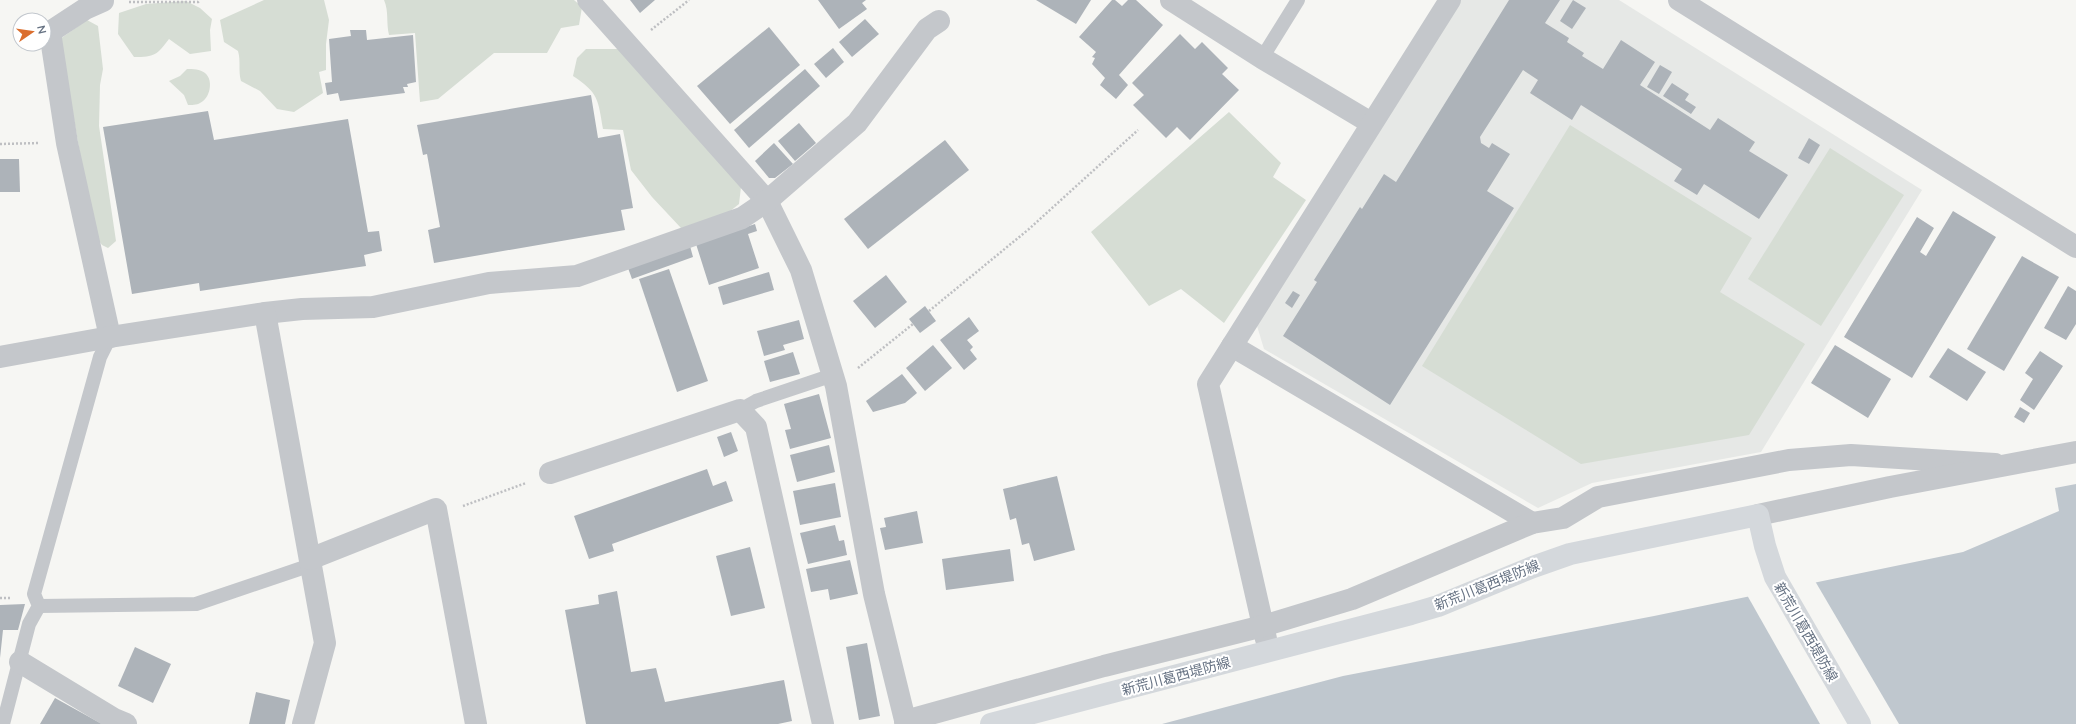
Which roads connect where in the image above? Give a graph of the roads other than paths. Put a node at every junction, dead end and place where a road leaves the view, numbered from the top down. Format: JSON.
{"nodes":[{"id":1,"x":588,"y":0,"type":"edge"},
{"id":2,"x":1172,"y":0,"type":"edge"},
{"id":3,"x":1298,"y":0,"type":"edge"},
{"id":4,"x":1450,"y":0,"type":"edge"},
{"id":5,"x":1679,"y":0,"type":"edge"},
{"id":6,"x":103,"y":1,"type":"edge"},
{"id":7,"x":1194,"y":6,"type":"edge"},
{"id":8,"x":939,"y":21,"type":"dead end"},
{"id":9,"x":1262,"y":58,"type":"junction"},
{"id":10,"x":1371,"y":123,"type":"junction"},
{"id":11,"x":767,"y":201,"type":"junction"},
{"id":12,"x":2076,"y":247,"type":"edge"},
{"id":13,"x":265,"y":313,"type":"junction"},
{"id":14,"x":110,"y":337,"type":"junction"},
{"id":15,"x":1232,"y":346,"type":"junction"},
{"id":16,"x":0,"y":357,"type":"edge"},
{"id":17,"x":834,"y":380,"type":"junction"},
{"id":18,"x":740,"y":410,"type":"junction"},
{"id":19,"x":2076,"y":452,"type":"edge"},
{"id":20,"x":2006,"y":465,"type":"junction"},
{"id":21,"x":550,"y":474,"type":"road end"},
{"id":22,"x":1758,"y":515,"type":"junction"},
{"id":23,"x":1532,"y":523,"type":"junction"},
{"id":24,"x":310,"y":562,"type":"junction"},
{"id":25,"x":39,"y":606,"type":"junction"},
{"id":26,"x":1263,"y":626,"type":"junction"},
{"id":27,"x":1270,"y":652,"type":"junction"},
{"id":28,"x":20,"y":662,"type":"junction"},
{"id":29,"x":5,"y":700,"type":"edge"},
{"id":30,"x":906,"y":723,"type":"edge"},
{"id":31,"x":4,"y":724,"type":"edge"},
{"id":32,"x":126,"y":724,"type":"edge"},
{"id":33,"x":303,"y":724,"type":"edge"},
{"id":34,"x":476,"y":724,"type":"edge"},
{"id":35,"x":823,"y":724,"type":"edge"},
{"id":36,"x":991,"y":724,"type":"edge"},
{"id":37,"x":1860,"y":724,"type":"edge"}],
"edges":[{"from":1,"to":11,"type":"street"},
{"from":2,"to":7,"type":"street"},
{"from":3,"to":9,"type":"lane"},
{"from":4,"to":10,"type":"street"},
{"from":5,"to":12,"type":"street"},
{"from":6,"to":14,"type":"street"},
{"from":7,"to":9,"type":"street"},
{"from":8,"to":11,"type":"street"},
{"from":9,"to":10,"type":"street"},
{"from":10,"to":15,"type":"street"},
{"from":11,"to":13,"type":"street"},
{"from":11,"to":17,"type":"street"},
{"from":13,"to":14,"type":"street"},
{"from":13,"to":24,"type":"street"},
{"from":14,"to":16,"type":"street"},
{"from":14,"to":25,"type":"lane"},
{"from":15,"to":23,"type":"street"},
{"from":15,"to":26,"type":"street"},
{"from":17,"to":18,"type":"lane"},
{"from":17,"to":30,"type":"street"},
{"from":18,"to":21,"type":"street"},
{"from":18,"to":35,"type":"street"},
{"from":19,"to":20,"type":"street"},
{"from":20,"to":22,"type":"street"},
{"from":20,"to":23,"type":"street"},
{"from":22,"to":27,"type":"main road","name":"新荒川葛西堤防線"},
{"from":22,"to":37,"type":"main road","name":"新荒川葛西堤防線"},
{"from":23,"to":26,"type":"street"},
{"from":24,"to":25,"type":"lane"},
{"from":24,"to":33,"type":"street"},
{"from":24,"to":34,"type":"street"},
{"from":25,"to":28,"type":"lane"},
{"from":26,"to":27,"type":"street"},
{"from":26,"to":30,"type":"street"},
{"from":27,"to":36,"type":"main road","name":"新荒川葛西堤防線"},
{"from":28,"to":29,"type":"lane"},
{"from":28,"to":32,"type":"street"},
{"from":29,"to":31,"type":"lane"}]}
